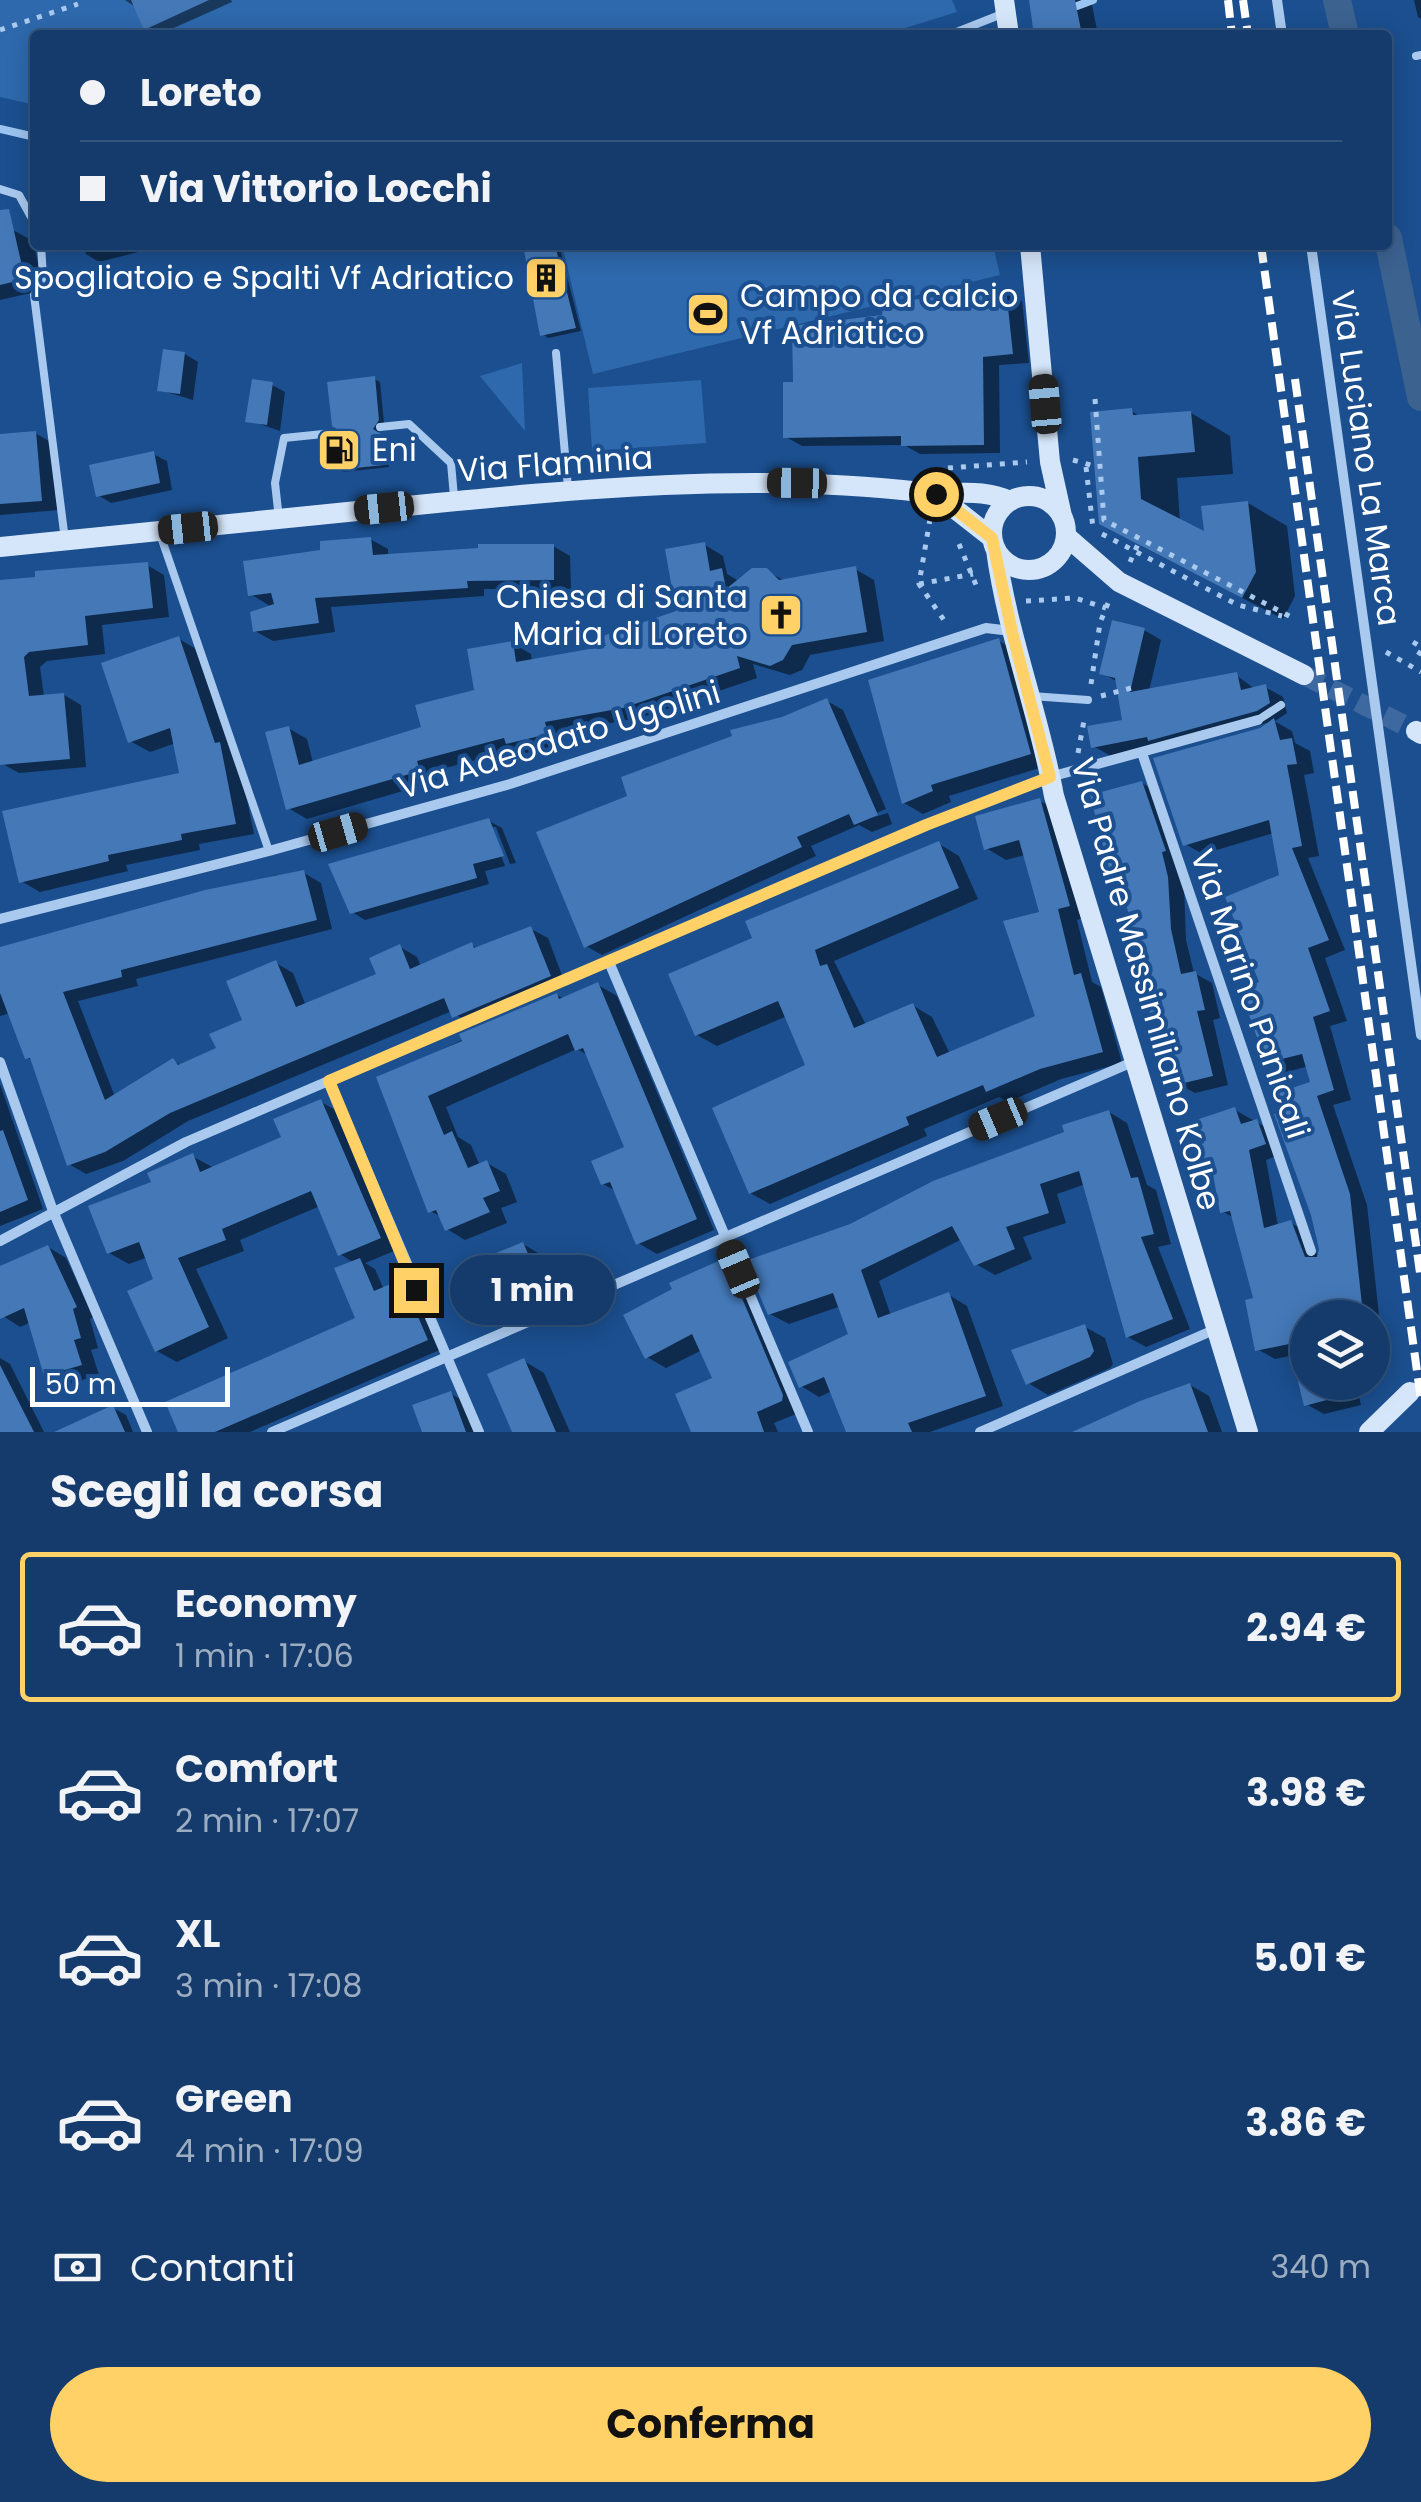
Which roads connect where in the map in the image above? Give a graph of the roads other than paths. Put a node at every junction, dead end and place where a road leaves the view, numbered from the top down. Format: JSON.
{"nodes":[{"id":1,"x":1277,"y":0,"type":"edge"},
{"id":2,"x":1005,"y":6,"type":"edge"},
{"id":3,"x":959,"y":30,"type":"edge"},
{"id":4,"x":1281,"y":30,"type":"edge"},
{"id":5,"x":0,"y":189,"type":"edge"},
{"id":6,"x":30,"y":215,"type":"edge"},
{"id":7,"x":41,"y":250,"type":"edge"},
{"id":8,"x":1030,"y":250,"type":"edge"},
{"id":9,"x":1312,"y":250,"type":"edge"},
{"id":10,"x":556,"y":353,"type":"dead end"},
{"id":11,"x":380,"y":428,"type":"dead end"},
{"id":12,"x":333,"y":433,"type":"dead end"},
{"id":13,"x":1050,"y":462,"type":"junction"},
{"id":14,"x":938,"y":484,"type":"junction"},
{"id":15,"x":568,"y":490,"type":"junction"},
{"id":16,"x":1013,"y":500,"type":"junction"},
{"id":17,"x":455,"y":501,"type":"junction"},
{"id":18,"x":279,"y":519,"type":"junction"},
{"id":19,"x":1064,"y":526,"type":"junction"},
{"id":20,"x":158,"y":531,"type":"junction"},
{"id":21,"x":65,"y":540,"type":"junction"},
{"id":22,"x":994,"y":544,"type":"junction"},
{"id":23,"x":0,"y":547,"type":"edge"},
{"id":24,"x":1012,"y":632,"type":"junction"},
{"id":25,"x":1304,"y":675,"type":"tunnel mouth"},
{"id":26,"x":1030,"y":696,"type":"junction"},
{"id":27,"x":1088,"y":700,"type":"road end"},
{"id":28,"x":1281,"y":705,"type":"dead end"},
{"id":29,"x":1258,"y":720,"type":"joint"},
{"id":30,"x":1142,"y":753,"type":"junction"},
{"id":31,"x":1050,"y":777,"type":"junction"},
{"id":32,"x":269,"y":851,"type":"junction"},
{"id":33,"x":0,"y":917,"type":"edge"},
{"id":34,"x":609,"y":962,"type":"junction"},
{"id":35,"x":1421,"y":1035,"type":"edge"},
{"id":36,"x":1134,"y":1060,"type":"junction"},
{"id":37,"x":0,"y":1062,"type":"edge"},
{"id":38,"x":329,"y":1081,"type":"junction"},
{"id":39,"x":53,"y":1211,"type":"junction"},
{"id":40,"x":724,"y":1236,"type":"junction"},
{"id":41,"x":0,"y":1242,"type":"edge"},
{"id":42,"x":1311,"y":1251,"type":"dead end"},
{"id":43,"x":1216,"y":1329,"type":"junction"},
{"id":44,"x":445,"y":1360,"type":"junction"},
{"id":45,"x":1410,"y":1392,"type":"dead end"},
{"id":46,"x":148,"y":1432,"type":"edge"},
{"id":47,"x":272,"y":1432,"type":"edge"},
{"id":48,"x":479,"y":1432,"type":"edge"},
{"id":49,"x":808,"y":1432,"type":"edge"},
{"id":50,"x":980,"y":1432,"type":"edge"},
{"id":51,"x":1248,"y":1432,"type":"edge"},
{"id":52,"x":1369,"y":1432,"type":"edge"}],
"edges":[{"from":1,"to":4,"type":"street"},
{"from":2,"to":3,"type":"lane"},
{"from":5,"to":6,"type":"lane"},
{"from":7,"to":21,"type":"lane"},
{"from":8,"to":13,"type":"street"},
{"from":9,"to":35,"type":"street","name":"Via Luciano La Marca"},
{"from":10,"to":15,"type":"lane"},
{"from":11,"to":17,"type":"lane"},
{"from":12,"to":18,"type":"lane"},
{"from":13,"to":16,"type":"street"},
{"from":13,"to":19,"type":"street"},
{"from":14,"to":15,"type":"street","name":"Via Flaminia"},
{"from":14,"to":16,"type":"street","name":"Via Flaminia"},
{"from":14,"to":22,"type":"street"},
{"from":15,"to":17,"type":"street","name":"Via Flaminia"},
{"from":16,"to":19,"type":"street"},
{"from":16,"to":22,"type":"street"},
{"from":17,"to":18,"type":"street","name":"Via Flaminia"},
{"from":18,"to":20,"type":"street","name":"Via Flaminia"},
{"from":19,"to":22,"type":"street"},
{"from":19,"to":25,"type":"street"},
{"from":20,"to":21,"type":"street","name":"Via Flaminia"},
{"from":20,"to":32,"type":"lane"},
{"from":21,"to":23,"type":"street","name":"Via Flaminia"},
{"from":22,"to":24,"type":"street","name":"Via Padre Massimiliano Kolbe"},
{"from":24,"to":26,"type":"street","name":"Via Padre Massimiliano Kolbe"},
{"from":24,"to":32,"type":"street","name":"Via Adeodato Ugolini"},
{"from":26,"to":27,"type":"lane"},
{"from":26,"to":31,"type":"street","name":"Via Padre Massimiliano Kolbe"},
{"from":28,"to":29,"type":"lane"},
{"from":29,"to":30,"type":"street"},
{"from":30,"to":31,"type":"street"},
{"from":30,"to":42,"type":"street","name":"Via Marino Panicali"},
{"from":31,"to":34,"type":"street"},
{"from":31,"to":36,"type":"street","name":"Via Padre Massimiliano Kolbe"},
{"from":32,"to":33,"type":"street","name":"Via Adeodato Ugolini"},
{"from":34,"to":38,"type":"street"},
{"from":34,"to":40,"type":"street"},
{"from":36,"to":40,"type":"street"},
{"from":36,"to":43,"type":"street","name":"Via Padre Massimiliano Kolbe"},
{"from":37,"to":39,"type":"street"},
{"from":38,"to":39,"type":"street"},
{"from":38,"to":44,"type":"street"},
{"from":39,"to":41,"type":"street"},
{"from":39,"to":46,"type":"street"},
{"from":40,"to":44,"type":"street"},
{"from":40,"to":49,"type":"street"},
{"from":43,"to":50,"type":"street"},
{"from":43,"to":51,"type":"street","name":"Via Padre Massimiliano Kolbe"},
{"from":44,"to":47,"type":"street"},
{"from":44,"to":48,"type":"street"},
{"from":45,"to":52,"type":"street"}]}
